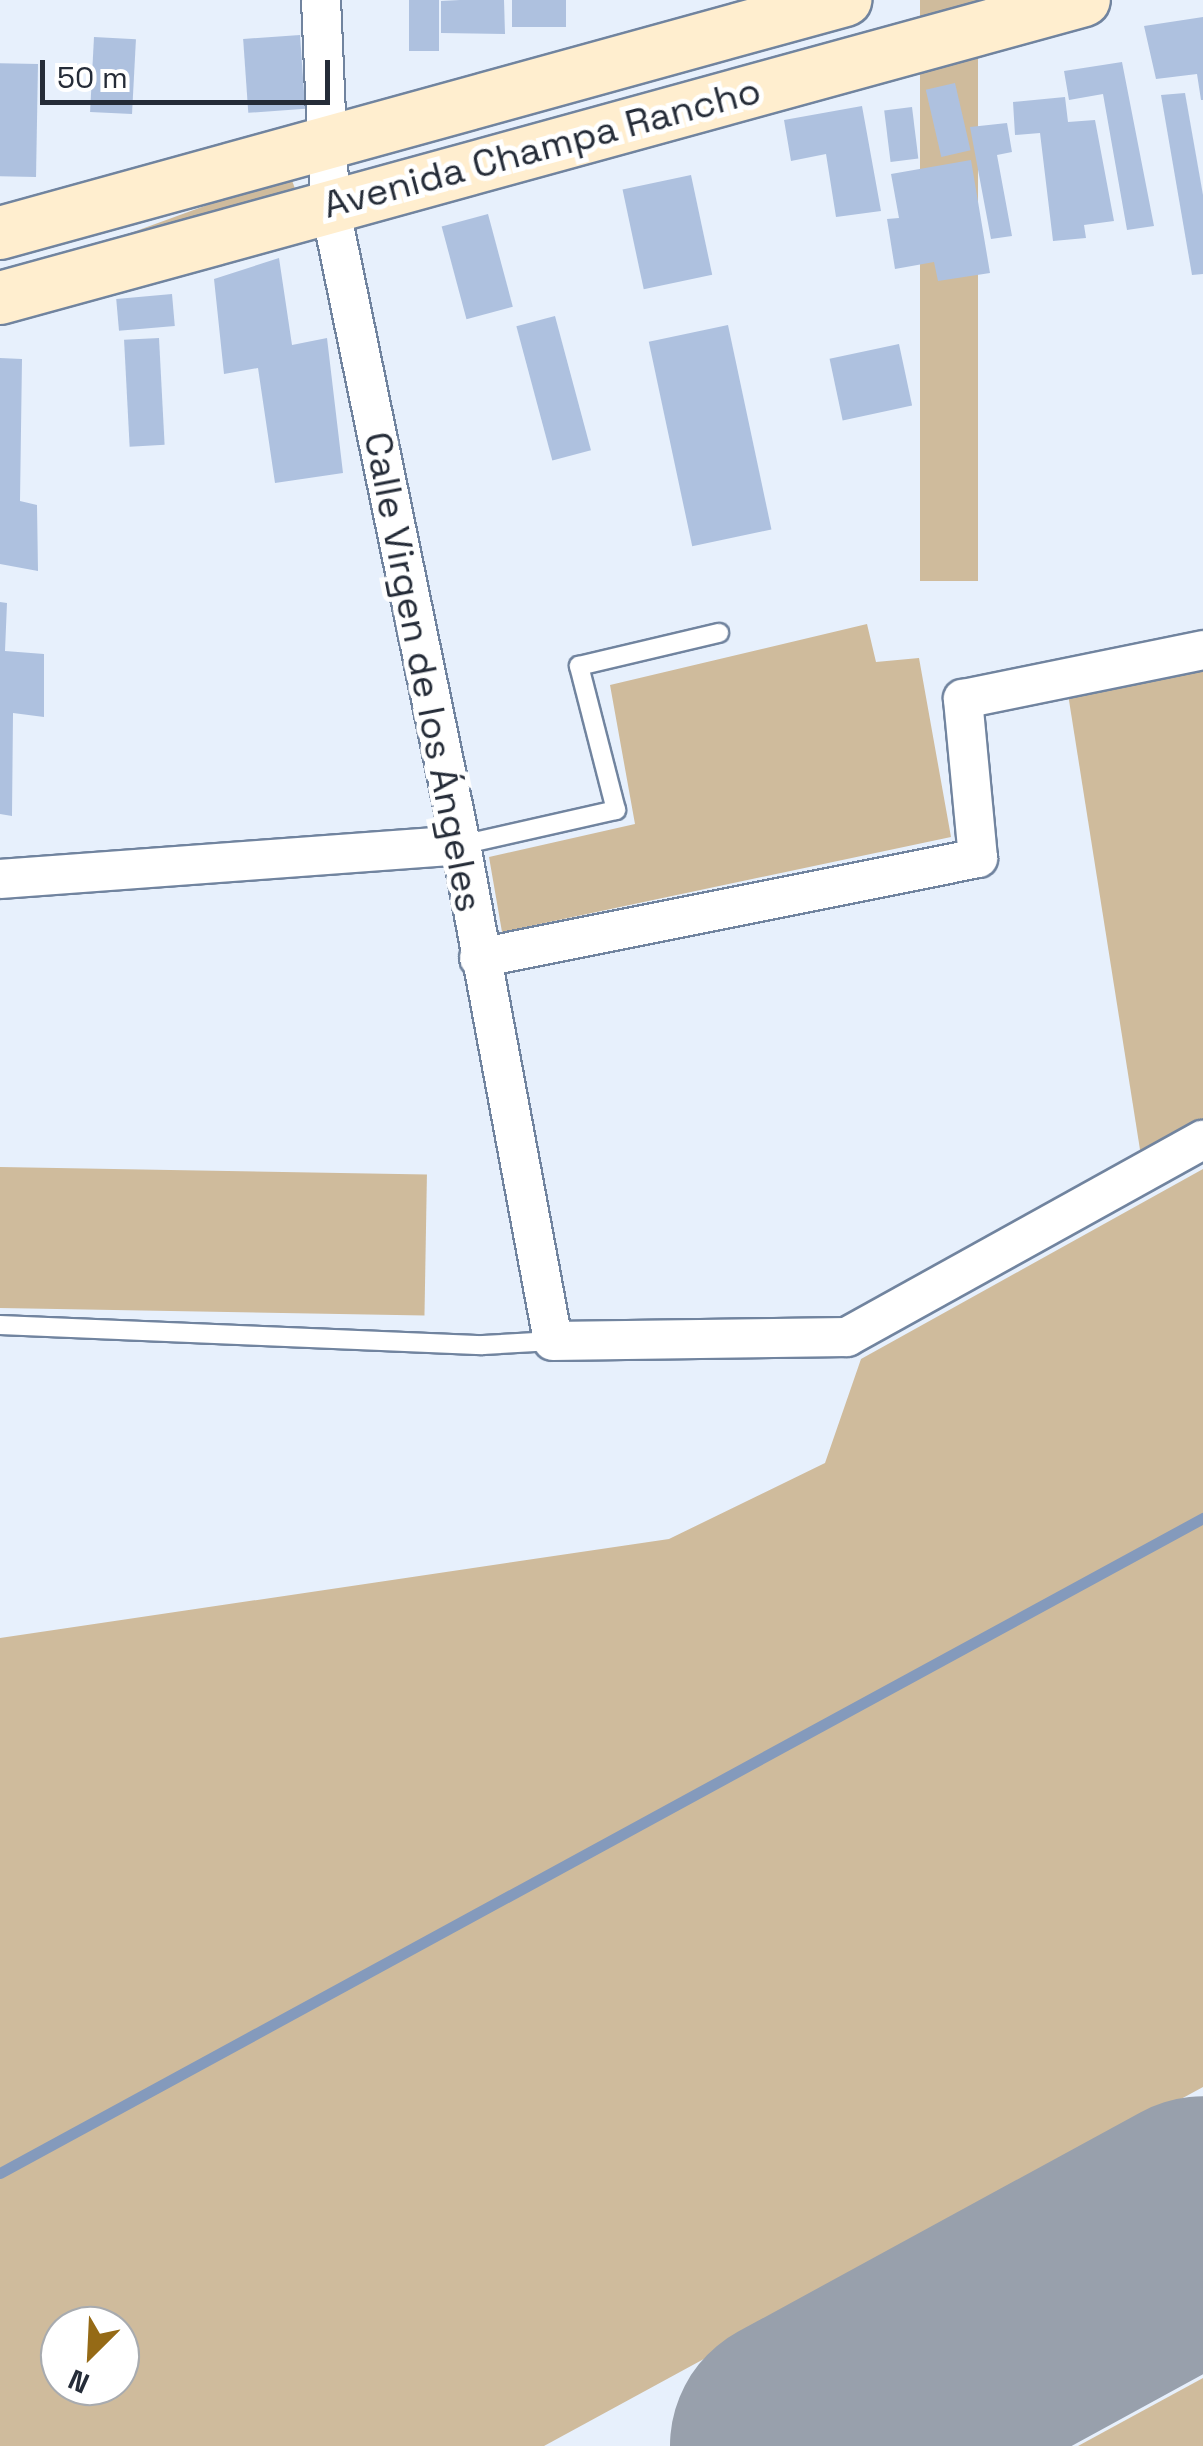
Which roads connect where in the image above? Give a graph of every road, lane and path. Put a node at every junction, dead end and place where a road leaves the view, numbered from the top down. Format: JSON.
{"nodes":[{"id":1,"x":321,"y":0,"type":"edge"},
{"id":2,"x":845,"y":0,"type":"edge"},
{"id":3,"x":1084,"y":0,"type":"edge"},
{"id":4,"x":324,"y":140,"type":"junction"},
{"id":5,"x":330,"y":206,"type":"junction"},
{"id":6,"x":0,"y":233,"type":"edge"},
{"id":7,"x":0,"y":298,"type":"edge"},
{"id":8,"x":719,"y":633,"type":"dead end"},
{"id":9,"x":1203,"y":650,"type":"edge"},
{"id":10,"x":461,"y":845,"type":"junction"},
{"id":11,"x":0,"y":880,"type":"edge"},
{"id":12,"x":479,"y":958,"type":"junction"},
{"id":13,"x":1203,"y":1140,"type":"edge"},
{"id":14,"x":0,"y":1325,"type":"edge"},
{"id":15,"x":553,"y":1341,"type":"junction"}],
"edges":[{"from":1,"to":4,"type":"street","name":"Calle Virgen de los Ángeles"},
{"from":2,"to":4,"type":"main road","name":"Avenida Champa Rancho"},
{"from":3,"to":5,"type":"main road","name":"Avenida Champa Rancho"},
{"from":4,"to":5,"type":"street","name":"Calle Virgen de los Ángeles"},
{"from":4,"to":6,"type":"main road","name":"Avenida Champa Rancho"},
{"from":5,"to":7,"type":"main road","name":"Avenida Champa Rancho"},
{"from":5,"to":10,"type":"street","name":"Calle Virgen de los Ángeles"},
{"from":8,"to":10,"type":"lane"},
{"from":9,"to":12,"type":"street"},
{"from":10,"to":11,"type":"street"},
{"from":10,"to":12,"type":"street","name":"Calle Virgen de los Ángeles"},
{"from":12,"to":15,"type":"street","name":"Calle Virgen de los Ángeles"},
{"from":13,"to":15,"type":"street"},
{"from":14,"to":15,"type":"lane"}]}
